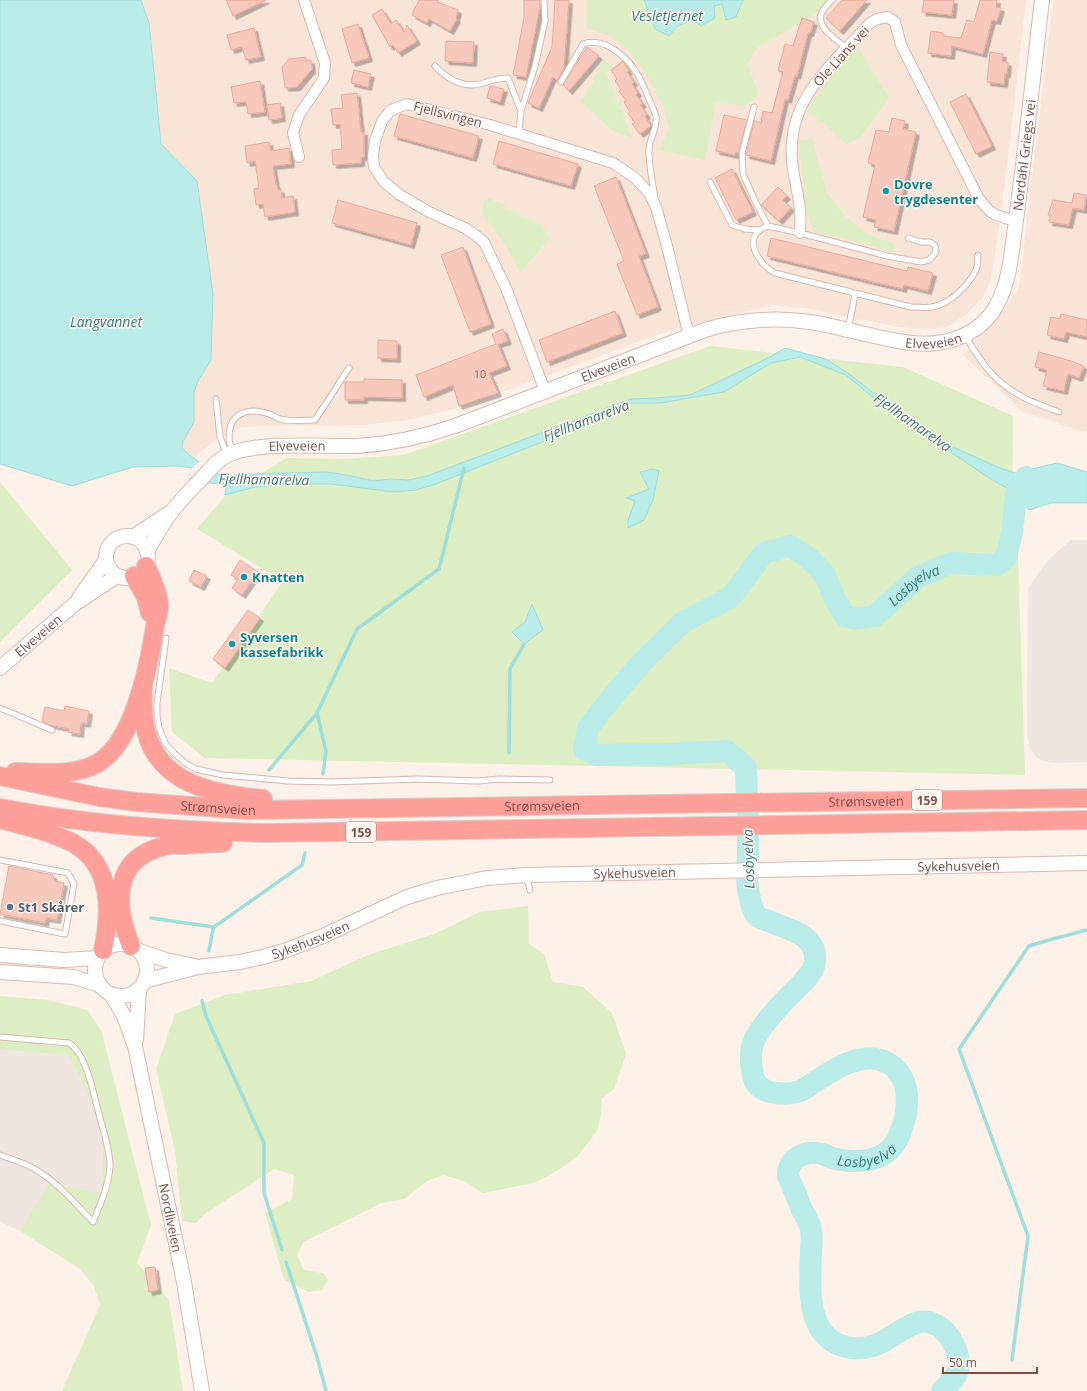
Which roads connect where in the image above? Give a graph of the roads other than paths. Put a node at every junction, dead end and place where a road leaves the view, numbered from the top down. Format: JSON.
{"nodes":[{"id":1,"x":304,"y":0,"type":"edge"},
{"id":2,"x":544,"y":0,"type":"edge"},
{"id":3,"x":832,"y":0,"type":"edge"},
{"id":4,"x":1042,"y":0,"type":"edge"},
{"id":5,"x":847,"y":49,"type":"junction"},
{"id":6,"x":435,"y":66,"type":"dead end"},
{"id":7,"x":561,"y":82,"type":"dead end"},
{"id":8,"x":754,"y":107,"type":"dead end"},
{"id":9,"x":521,"y":111,"type":"junction"},
{"id":10,"x":519,"y":133,"type":"junction"},
{"id":11,"x":299,"y":157,"type":"dead end"},
{"id":12,"x":710,"y":182,"type":"dead end"},
{"id":13,"x":656,"y":207,"type":"junction"},
{"id":14,"x":1016,"y":221,"type":"junction"},
{"id":15,"x":768,"y":226,"type":"junction"},
{"id":16,"x":759,"y":230,"type":"junction"},
{"id":17,"x":800,"y":232,"type":"junction"},
{"id":18,"x":908,"y":238,"type":"dead end"},
{"id":19,"x":978,"y":255,"type":"dead end"},
{"id":20,"x":855,"y":294,"type":"junction"},
{"id":21,"x":996,"y":307,"type":"joint"},
{"id":22,"x":848,"y":330,"type":"junction"},
{"id":23,"x":965,"y":335,"type":"junction"},
{"id":24,"x":689,"y":336,"type":"junction"},
{"id":25,"x":349,"y":368,"type":"dead end"},
{"id":26,"x":545,"y":391,"type":"junction"},
{"id":27,"x":216,"y":399,"type":"dead end"},
{"id":28,"x":1059,"y":412,"type":"dead end"},
{"id":29,"x":230,"y":454,"type":"junction"},
{"id":30,"x":173,"y":510,"type":"junction"},
{"id":31,"x":133,"y":537,"type":"junction"},
{"id":32,"x":106,"y":560,"type":"junction"},
{"id":33,"x":136,"y":567,"type":"junction"},
{"id":34,"x":76,"y":603,"type":"junction"},
{"id":35,"x":160,"y":634,"type":"junction"},
{"id":36,"x":0,"y":668,"type":"edge"},
{"id":37,"x":143,"y":684,"type":"junction"},
{"id":38,"x":0,"y":708,"type":"edge"},
{"id":39,"x":52,"y":730,"type":"dead end"},
{"id":40,"x":0,"y":772,"type":"edge"},
{"id":41,"x":0,"y":776,"type":"edge"},
{"id":42,"x":550,"y":780,"type":"dead end"},
{"id":43,"x":1087,"y":798,"type":"edge"},
{"id":44,"x":571,"y":805,"type":"junction"},
{"id":45,"x":0,"y":808,"type":"edge"},
{"id":46,"x":0,"y":820,"type":"edge"},
{"id":47,"x":1087,"y":820,"type":"edge"},
{"id":48,"x":648,"y":827,"type":"junction"},
{"id":49,"x":0,"y":860,"type":"edge"},
{"id":50,"x":1087,"y":863,"type":"edge"},
{"id":51,"x":526,"y":875,"type":"junction"},
{"id":52,"x":530,"y":890,"type":"dead end"},
{"id":53,"x":0,"y":921,"type":"edge"},
{"id":54,"x":135,"y":949,"type":"junction"},
{"id":55,"x":101,"y":954,"type":"junction"},
{"id":56,"x":2,"y":955,"type":"edge"},
{"id":57,"x":198,"y":967,"type":"junction"},
{"id":58,"x":0,"y":972,"type":"edge"},
{"id":59,"x":99,"y":985,"type":"junction"},
{"id":60,"x":142,"y":985,"type":"junction"},
{"id":61,"x":111,"y":994,"type":"junction"},
{"id":62,"x":0,"y":1037,"type":"edge"},
{"id":63,"x":135,"y":1046,"type":"junction"},
{"id":64,"x":0,"y":1155,"type":"edge"},
{"id":65,"x":202,"y":1391,"type":"edge"}],
"edges":[{"from":1,"to":11,"type":"street"},
{"from":2,"to":9,"type":"lane"},
{"from":3,"to":5,"type":"lane"},
{"from":4,"to":14,"type":"main road","name":"Nordahl Griegs vei"},
{"from":5,"to":14,"type":"street","name":"Ole Lians vei"},
{"from":5,"to":17,"type":"street","name":"Ole Lians vei"},
{"from":6,"to":9,"type":"lane"},
{"from":7,"to":13,"type":"lane"},
{"from":8,"to":15,"type":"lane"},
{"from":9,"to":10,"type":"lane"},
{"from":10,"to":13,"type":"street","name":"Fjellsvingen"},
{"from":10,"to":26,"type":"street","name":"Fjellsvingen"},
{"from":12,"to":16,"type":"lane"},
{"from":13,"to":24,"type":"street","name":"Fjellsvingen"},
{"from":14,"to":21,"type":"main road","name":"Nordahl Griegs vei"},
{"from":15,"to":16,"type":"lane"},
{"from":15,"to":17,"type":"lane"},
{"from":16,"to":20,"type":"lane"},
{"from":17,"to":18,"type":"lane"},
{"from":19,"to":20,"type":"lane"},
{"from":20,"to":22,"type":"lane"},
{"from":21,"to":23,"type":"main road","name":"Elveveien"},
{"from":22,"to":23,"type":"main road","name":"Elveveien"},
{"from":22,"to":24,"type":"main road","name":"Elveveien"},
{"from":23,"to":28,"type":"lane"},
{"from":24,"to":26,"type":"main road","name":"Elveveien"},
{"from":25,"to":29,"type":"lane"},
{"from":26,"to":29,"type":"main road","name":"Elveveien"},
{"from":27,"to":29,"type":"lane"},
{"from":29,"to":30,"type":"main road","name":"Elveveien"},
{"from":30,"to":31,"type":"main road","name":"Elveveien"},
{"from":30,"to":33,"type":"main road","name":"Elveveien"},
{"from":31,"to":32,"type":"main road","name":"Elveveien"},
{"from":31,"to":33,"type":"main road"},
{"from":32,"to":33,"type":"main road"},
{"from":32,"to":34,"type":"main road","name":"Elveveien"},
{"from":33,"to":34,"type":"main road","name":"Elveveien"},
{"from":33,"to":35,"type":"highway"},
{"from":34,"to":36,"type":"main road","name":"Elveveien"},
{"from":35,"to":37,"type":"highway"},
{"from":35,"to":42,"type":"lane"},
{"from":37,"to":40,"type":"highway"},
{"from":37,"to":44,"type":"highway"},
{"from":38,"to":39,"type":"lane"},
{"from":41,"to":44,"type":"highway","name":"Strømsveien","number":"159"},
{"from":43,"to":44,"type":"highway","name":"Strømsveien","number":"159"},
{"from":45,"to":48,"type":"highway","name":"Strømsveien","number":"159"},
{"from":46,"to":55,"type":"highway"},
{"from":47,"to":48,"type":"highway","name":"Strømsveien","number":"159"},
{"from":48,"to":54,"type":"highway"},
{"from":49,"to":53,"type":"lane"},
{"from":50,"to":51,"type":"main road","name":"Sykehusveien"},
{"from":51,"to":52,"type":"lane"},
{"from":51,"to":57,"type":"main road","name":"Sykehusveien"},
{"from":54,"to":55,"type":"main road"},
{"from":54,"to":57,"type":"main road","name":"Sykehusveien"},
{"from":54,"to":60,"type":"main road"},
{"from":55,"to":56,"type":"main road"},
{"from":55,"to":59,"type":"main road"},
{"from":57,"to":60,"type":"main road","name":"Sykehusveien"},
{"from":58,"to":59,"type":"main road"},
{"from":59,"to":61,"type":"main road"},
{"from":60,"to":61,"type":"main road"},
{"from":60,"to":63,"type":"main road","name":"Nordliveien"},
{"from":61,"to":63,"type":"main road","name":"Nordliveien"},
{"from":62,"to":64,"type":"lane"},
{"from":63,"to":65,"type":"main road","name":"Nordliveien"}]}
